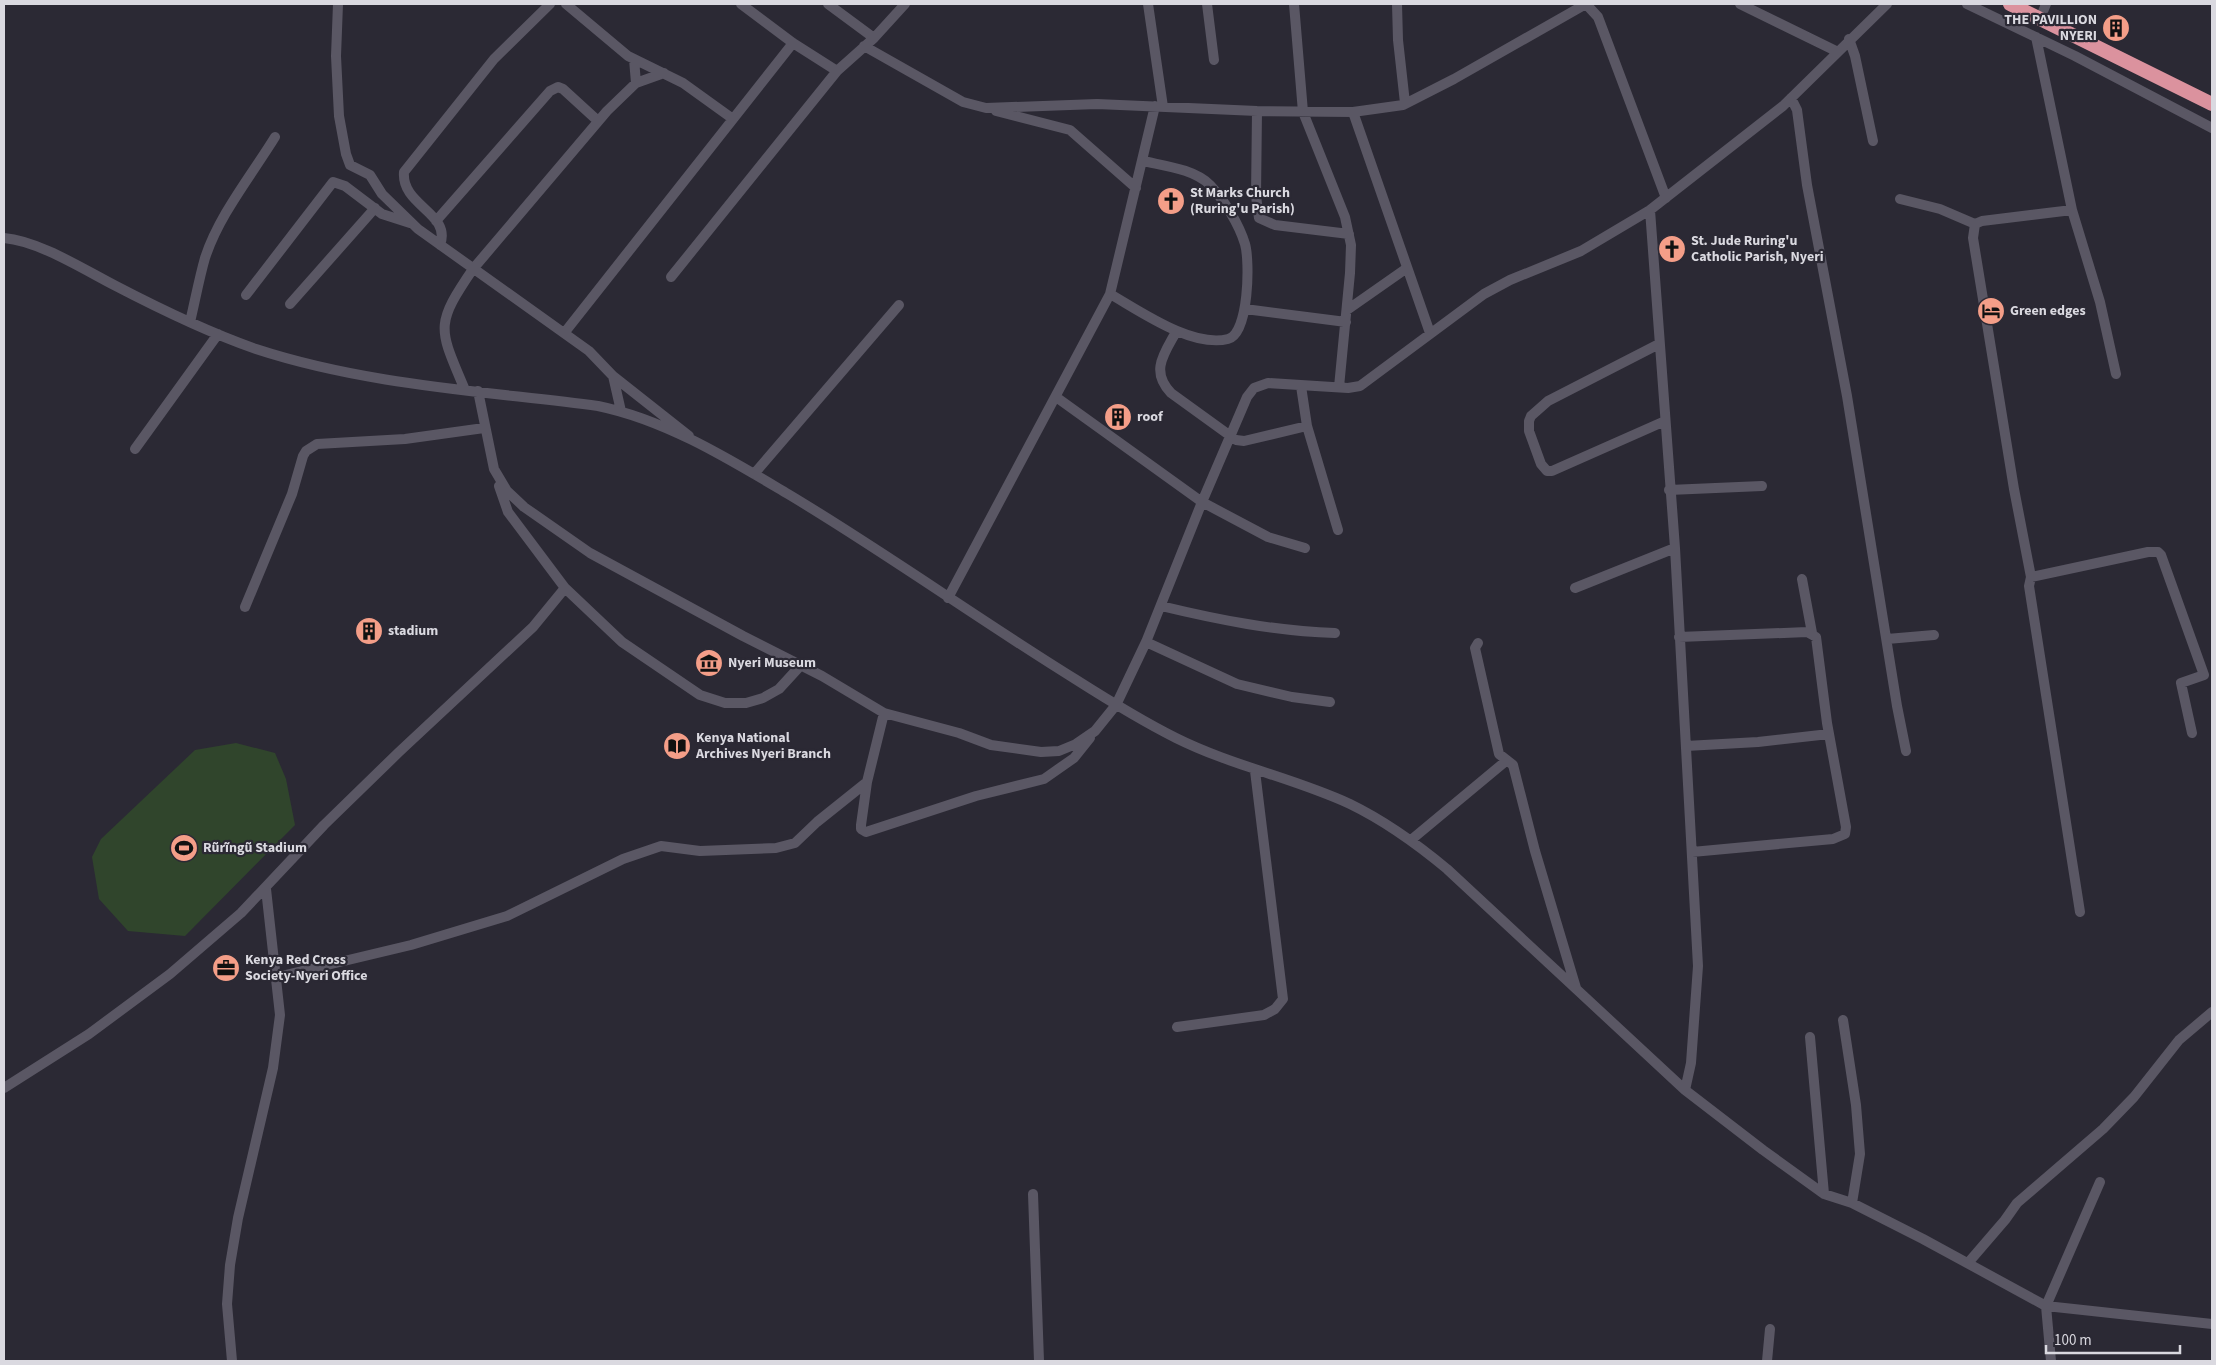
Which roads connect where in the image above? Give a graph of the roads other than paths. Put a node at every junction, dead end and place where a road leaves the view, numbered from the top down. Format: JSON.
{"nodes":[{"id":1,"x":338,"y":4,"type":"edge"},
{"id":2,"x":550,"y":4,"type":"edge"},
{"id":3,"x":566,"y":4,"type":"edge"},
{"id":4,"x":741,"y":4,"type":"edge"},
{"id":5,"x":828,"y":4,"type":"edge"},
{"id":6,"x":905,"y":4,"type":"edge"},
{"id":7,"x":1148,"y":4,"type":"edge"},
{"id":8,"x":1207,"y":4,"type":"edge"},
{"id":9,"x":1294,"y":4,"type":"edge"},
{"id":10,"x":1397,"y":4,"type":"edge"},
{"id":11,"x":1586,"y":4,"type":"edge"},
{"id":12,"x":1740,"y":4,"type":"edge"},
{"id":13,"x":1887,"y":4,"type":"edge"},
{"id":14,"x":1967,"y":4,"type":"edge"},
{"id":15,"x":2046,"y":4,"type":"edge"},
{"id":16,"x":2012,"y":5,"type":"edge"},
{"id":17,"x":2040,"y":19,"type":"junction"},
{"id":18,"x":2005,"y":22,"type":"junction"},
{"id":19,"x":2036,"y":37,"type":"junction"},
{"id":20,"x":874,"y":38,"type":"junction"},
{"id":21,"x":1849,"y":39,"type":"junction"},
{"id":22,"x":793,"y":43,"type":"junction"},
{"id":23,"x":864,"y":46,"type":"junction"},
{"id":24,"x":1836,"y":52,"type":"junction"},
{"id":25,"x":634,"y":59,"type":"junction"},
{"id":26,"x":1214,"y":60,"type":"dead end"},
{"id":27,"x":837,"y":71,"type":"junction"},
{"id":28,"x":664,"y":73,"type":"junction"},
{"id":29,"x":636,"y":83,"type":"junction"},
{"id":30,"x":1791,"y":98,"type":"junction"},
{"id":31,"x":1405,"y":103,"type":"junction"},
{"id":32,"x":2212,"y":104,"type":"edge"},
{"id":33,"x":1159,"y":106,"type":"junction"},
{"id":34,"x":983,"y":108,"type":"junction"},
{"id":35,"x":1257,"y":110,"type":"junction"},
{"id":36,"x":1303,"y":112,"type":"junction"},
{"id":37,"x":1353,"y":112,"type":"junction"},
{"id":38,"x":733,"y":119,"type":"junction"},
{"id":39,"x":598,"y":121,"type":"junction"},
{"id":40,"x":2212,"y":128,"type":"edge"},
{"id":41,"x":275,"y":138,"type":"dead end"},
{"id":42,"x":1874,"y":141,"type":"dead end"},
{"id":43,"x":1143,"y":161,"type":"junction"},
{"id":44,"x":1136,"y":188,"type":"junction"},
{"id":45,"x":1666,"y":198,"type":"junction"},
{"id":46,"x":1900,"y":199,"type":"dead end"},
{"id":47,"x":375,"y":208,"type":"junction"},
{"id":48,"x":1650,"y":210,"type":"junction"},
{"id":49,"x":2072,"y":210,"type":"junction"},
{"id":50,"x":436,"y":220,"type":"junction"},
{"id":51,"x":413,"y":224,"type":"junction"},
{"id":52,"x":1975,"y":224,"type":"junction"},
{"id":53,"x":1349,"y":234,"type":"junction"},
{"id":54,"x":4,"y":238,"type":"edge"},
{"id":55,"x":440,"y":245,"type":"junction"},
{"id":56,"x":1407,"y":268,"type":"junction"},
{"id":57,"x":473,"y":269,"type":"junction"},
{"id":58,"x":671,"y":277,"type":"dead end"},
{"id":59,"x":1110,"y":294,"type":"junction"},
{"id":60,"x":246,"y":295,"type":"dead end"},
{"id":61,"x":290,"y":304,"type":"dead end"},
{"id":62,"x":900,"y":305,"type":"dead end"},
{"id":63,"x":1245,"y":309,"type":"junction"},
{"id":64,"x":1347,"y":310,"type":"junction"},
{"id":65,"x":190,"y":322,"type":"junction"},
{"id":66,"x":1346,"y":322,"type":"junction"},
{"id":67,"x":565,"y":332,"type":"junction"},
{"id":68,"x":1176,"y":332,"type":"junction"},
{"id":69,"x":1430,"y":333,"type":"junction"},
{"id":70,"x":218,"y":334,"type":"junction"},
{"id":71,"x":1659,"y":344,"type":"junction"},
{"id":72,"x":2116,"y":374,"type":"dead end"},
{"id":73,"x":613,"y":376,"type":"junction"},
{"id":74,"x":1301,"y":386,"type":"junction"},
{"id":75,"x":1339,"y":388,"type":"junction"},
{"id":76,"x":465,"y":390,"type":"junction"},
{"id":77,"x":478,"y":391,"type":"junction"},
{"id":78,"x":1056,"y":398,"type":"junction"},
{"id":79,"x":620,"y":411,"type":"junction"},
{"id":80,"x":1040,"y":417,"type":"dead end"},
{"id":81,"x":1665,"y":421,"type":"junction"},
{"id":82,"x":1307,"y":426,"type":"junction"},
{"id":83,"x":484,"y":428,"type":"junction"},
{"id":84,"x":1231,"y":436,"type":"junction"},
{"id":85,"x":695,"y":442,"type":"junction"},
{"id":86,"x":135,"y":449,"type":"dead end"},
{"id":87,"x":494,"y":468,"type":"junction"},
{"id":88,"x":754,"y":474,"type":"junction"},
{"id":89,"x":1762,"y":486,"type":"dead end"},
{"id":90,"x":1669,"y":490,"type":"junction"},
{"id":91,"x":1202,"y":502,"type":"junction"},
{"id":92,"x":1338,"y":530,"type":"dead end"},
{"id":93,"x":1305,"y":548,"type":"dead end"},
{"id":94,"x":1675,"y":548,"type":"junction"},
{"id":95,"x":2031,"y":577,"type":"junction"},
{"id":96,"x":1802,"y":579,"type":"dead end"},
{"id":97,"x":565,"y":588,"type":"junction"},
{"id":98,"x":1575,"y":588,"type":"dead end"},
{"id":99,"x":948,"y":598,"type":"junction"},
{"id":100,"x":1161,"y":606,"type":"junction"},
{"id":101,"x":245,"y":607,"type":"dead end"},
{"id":102,"x":1335,"y":633,"type":"dead end"},
{"id":103,"x":1812,"y":633,"type":"junction"},
{"id":104,"x":1934,"y":635,"type":"dead end"},
{"id":105,"x":1679,"y":637,"type":"junction"},
{"id":106,"x":1887,"y":639,"type":"junction"},
{"id":107,"x":1146,"y":642,"type":"junction"},
{"id":108,"x":1478,"y":644,"type":"dead end"},
{"id":109,"x":801,"y":664,"type":"junction"},
{"id":110,"x":1330,"y":702,"type":"dead end"},
{"id":111,"x":1116,"y":704,"type":"junction"},
{"id":112,"x":884,"y":712,"type":"junction"},
{"id":113,"x":1095,"y":731,"type":"junction"},
{"id":114,"x":2192,"y":733,"type":"dead end"},
{"id":115,"x":1829,"y":734,"type":"junction"},
{"id":116,"x":1686,"y":746,"type":"junction"},
{"id":117,"x":1906,"y":751,"type":"dead end"},
{"id":118,"x":1506,"y":761,"type":"junction"},
{"id":119,"x":1256,"y":771,"type":"junction"},
{"id":120,"x":867,"y":782,"type":"junction"},
{"id":121,"x":1411,"y":840,"type":"junction"},
{"id":122,"x":1692,"y":852,"type":"junction"},
{"id":123,"x":266,"y":889,"type":"junction"},
{"id":124,"x":2080,"y":912,"type":"dead end"},
{"id":125,"x":277,"y":977,"type":"junction"},
{"id":126,"x":1577,"y":990,"type":"junction"},
{"id":127,"x":2212,"y":1012,"type":"edge"},
{"id":128,"x":1843,"y":1020,"type":"dead end"},
{"id":129,"x":1177,"y":1027,"type":"dead end"},
{"id":130,"x":1810,"y":1037,"type":"dead end"},
{"id":131,"x":4,"y":1088,"type":"edge"},
{"id":132,"x":1685,"y":1090,"type":"junction"},
{"id":133,"x":2100,"y":1182,"type":"dead end"},
{"id":134,"x":1034,"y":1194,"type":"dead end"},
{"id":135,"x":1824,"y":1194,"type":"junction"},
{"id":136,"x":1852,"y":1203,"type":"junction"},
{"id":137,"x":1968,"y":1263,"type":"junction"},
{"id":138,"x":2046,"y":1306,"type":"junction"},
{"id":139,"x":2212,"y":1324,"type":"edge"},
{"id":140,"x":1770,"y":1329,"type":"dead end"},
{"id":141,"x":232,"y":1361,"type":"edge"},
{"id":142,"x":1039,"y":1361,"type":"edge"},
{"id":143,"x":1767,"y":1361,"type":"edge"},
{"id":144,"x":2050,"y":1361,"type":"edge"}],
"edges":[{"from":1,"to":51,"type":"street"},
{"from":2,"to":50,"type":"street"},
{"from":3,"to":25,"type":"street"},
{"from":4,"to":22,"type":"street"},
{"from":5,"to":20,"type":"street"},
{"from":6,"to":20,"type":"street"},
{"from":7,"to":33,"type":"street"},
{"from":8,"to":26,"type":"street"},
{"from":9,"to":36,"type":"street"},
{"from":10,"to":31,"type":"street"},
{"from":11,"to":31,"type":"street"},
{"from":11,"to":45,"type":"street"},
{"from":12,"to":24,"type":"street"},
{"from":13,"to":21,"type":"street"},
{"from":14,"to":18,"type":"street"},
{"from":15,"to":17,"type":"street"},
{"from":16,"to":17,"type":"highway"},
{"from":16,"to":18,"type":"street"},
{"from":17,"to":32,"type":"highway"},
{"from":18,"to":19,"type":"street"},
{"from":19,"to":40,"type":"street"},
{"from":19,"to":49,"type":"street"},
{"from":20,"to":23,"type":"street"},
{"from":21,"to":24,"type":"street"},
{"from":21,"to":42,"type":"street"},
{"from":22,"to":27,"type":"street"},
{"from":22,"to":38,"type":"street"},
{"from":23,"to":27,"type":"street"},
{"from":23,"to":34,"type":"street"},
{"from":24,"to":30,"type":"street"},
{"from":25,"to":28,"type":"street"},
{"from":25,"to":29,"type":"street"},
{"from":27,"to":58,"type":"street"},
{"from":28,"to":29,"type":"street"},
{"from":28,"to":38,"type":"street"},
{"from":29,"to":39,"type":"street"},
{"from":30,"to":45,"type":"street"},
{"from":30,"to":106,"type":"street"},
{"from":31,"to":37,"type":"street"},
{"from":33,"to":34,"type":"street"},
{"from":33,"to":35,"type":"street"},
{"from":33,"to":43,"type":"street"},
{"from":34,"to":44,"type":"street"},
{"from":35,"to":36,"type":"street"},
{"from":35,"to":53,"type":"street"},
{"from":36,"to":37,"type":"street"},
{"from":36,"to":53,"type":"street"},
{"from":37,"to":56,"type":"street"},
{"from":38,"to":67,"type":"street"},
{"from":39,"to":50,"type":"street"},
{"from":39,"to":57,"type":"street"},
{"from":41,"to":65,"type":"street"},
{"from":43,"to":44,"type":"street"},
{"from":43,"to":63,"type":"street"},
{"from":44,"to":59,"type":"street"},
{"from":45,"to":48,"type":"street"},
{"from":46,"to":52,"type":"street"},
{"from":47,"to":51,"type":"street"},
{"from":47,"to":60,"type":"street"},
{"from":47,"to":61,"type":"street"},
{"from":48,"to":69,"type":"street"},
{"from":48,"to":71,"type":"street"},
{"from":49,"to":52,"type":"street"},
{"from":49,"to":72,"type":"street"},
{"from":50,"to":55,"type":"street"},
{"from":51,"to":55,"type":"street"},
{"from":52,"to":95,"type":"street"},
{"from":53,"to":64,"type":"street"},
{"from":54,"to":65,"type":"street"},
{"from":55,"to":57,"type":"street"},
{"from":56,"to":64,"type":"street"},
{"from":56,"to":69,"type":"street"},
{"from":57,"to":67,"type":"street"},
{"from":57,"to":76,"type":"street"},
{"from":59,"to":68,"type":"street"},
{"from":59,"to":78,"type":"street"},
{"from":62,"to":88,"type":"street"},
{"from":63,"to":66,"type":"street"},
{"from":63,"to":68,"type":"street"},
{"from":64,"to":66,"type":"street"},
{"from":65,"to":70,"type":"street"},
{"from":66,"to":75,"type":"street"},
{"from":67,"to":73,"type":"street"},
{"from":68,"to":84,"type":"street"},
{"from":69,"to":75,"type":"street"},
{"from":70,"to":76,"type":"street"},
{"from":70,"to":86,"type":"street"},
{"from":71,"to":81,"type":"street"},
{"from":71,"to":81,"type":"street"},
{"from":73,"to":79,"type":"street"},
{"from":73,"to":85,"type":"street"},
{"from":74,"to":75,"type":"street"},
{"from":74,"to":82,"type":"street"},
{"from":74,"to":84,"type":"street"},
{"from":76,"to":77,"type":"street"},
{"from":77,"to":79,"type":"street"},
{"from":77,"to":83,"type":"street"},
{"from":78,"to":91,"type":"street"},
{"from":78,"to":99,"type":"street"},
{"from":79,"to":85,"type":"street"},
{"from":80,"to":99,"type":"street"},
{"from":81,"to":90,"type":"street"},
{"from":82,"to":84,"type":"street"},
{"from":82,"to":92,"type":"street"},
{"from":83,"to":87,"type":"street"},
{"from":83,"to":101,"type":"street"},
{"from":84,"to":91,"type":"street"},
{"from":85,"to":88,"type":"street"},
{"from":87,"to":97,"type":"street"},
{"from":87,"to":109,"type":"street"},
{"from":88,"to":99,"type":"street"},
{"from":89,"to":90,"type":"street"},
{"from":90,"to":94,"type":"street"},
{"from":91,"to":93,"type":"street"},
{"from":91,"to":100,"type":"street"},
{"from":94,"to":98,"type":"street"},
{"from":94,"to":105,"type":"street"},
{"from":95,"to":114,"type":"street"},
{"from":95,"to":124,"type":"street"},
{"from":96,"to":103,"type":"street"},
{"from":97,"to":109,"type":"street"},
{"from":97,"to":123,"type":"street"},
{"from":99,"to":111,"type":"street"},
{"from":100,"to":102,"type":"street"},
{"from":100,"to":107,"type":"street"},
{"from":103,"to":105,"type":"street"},
{"from":103,"to":115,"type":"street"},
{"from":104,"to":106,"type":"street"},
{"from":105,"to":116,"type":"street"},
{"from":106,"to":117,"type":"street"},
{"from":107,"to":110,"type":"street"},
{"from":107,"to":111,"type":"street"},
{"from":108,"to":118,"type":"street"},
{"from":109,"to":112,"type":"street"},
{"from":111,"to":113,"type":"street"},
{"from":111,"to":119,"type":"street"},
{"from":112,"to":113,"type":"street"},
{"from":112,"to":120,"type":"street"},
{"from":113,"to":120,"type":"street"},
{"from":115,"to":116,"type":"street"},
{"from":115,"to":122,"type":"street"},
{"from":116,"to":122,"type":"street"},
{"from":118,"to":121,"type":"street"},
{"from":118,"to":126,"type":"street"},
{"from":119,"to":121,"type":"street"},
{"from":119,"to":129,"type":"street"},
{"from":120,"to":125,"type":"street"},
{"from":121,"to":126,"type":"street"},
{"from":122,"to":132,"type":"street"},
{"from":123,"to":125,"type":"street"},
{"from":123,"to":131,"type":"street"},
{"from":125,"to":141,"type":"street"},
{"from":126,"to":132,"type":"street"},
{"from":127,"to":137,"type":"street"},
{"from":128,"to":136,"type":"street"},
{"from":130,"to":135,"type":"street"},
{"from":132,"to":135,"type":"street"},
{"from":133,"to":138,"type":"street"},
{"from":134,"to":142,"type":"street"},
{"from":135,"to":136,"type":"street"},
{"from":136,"to":137,"type":"street"},
{"from":137,"to":138,"type":"street"},
{"from":138,"to":139,"type":"street"},
{"from":138,"to":144,"type":"street"},
{"from":140,"to":143,"type":"street"}]}
